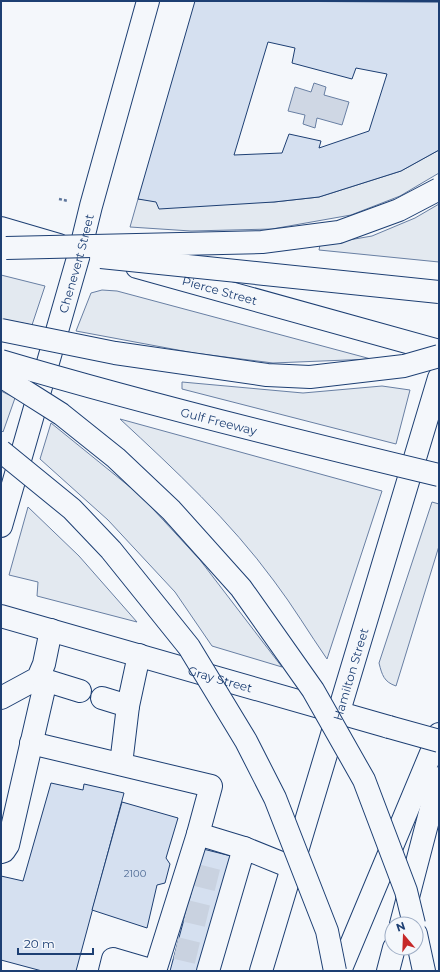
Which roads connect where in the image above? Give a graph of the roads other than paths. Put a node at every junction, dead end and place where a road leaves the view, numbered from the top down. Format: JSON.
{"nodes":[{"id":1,"x":148,"y":1,"type":"edge"},
{"id":2,"x":439,"y":188,"type":"edge"},
{"id":3,"x":3,"y":241,"type":"edge"},
{"id":4,"x":80,"y":251,"type":"junction"},
{"id":5,"x":439,"y":292,"type":"edge"},
{"id":6,"x":1,"y":330,"type":"edge"},
{"id":7,"x":439,"y":351,"type":"edge"},
{"id":8,"x":439,"y":356,"type":"edge"},
{"id":9,"x":1,"y":361,"type":"edge"},
{"id":10,"x":1,"y":376,"type":"edge"},
{"id":11,"x":439,"y":378,"type":"edge"},
{"id":12,"x":1,"y":451,"type":"edge"},
{"id":13,"x":439,"y":475,"type":"edge"},
{"id":14,"x":1,"y":526,"type":"edge"},
{"id":15,"x":1,"y":616,"type":"edge"},
{"id":16,"x":51,"y":630,"type":"junction"},
{"id":17,"x":139,"y":655,"type":"junction"},
{"id":18,"x":42,"y":679,"type":"junction"},
{"id":19,"x":80,"y":691,"type":"dead end"},
{"id":20,"x":1,"y":698,"type":"edge"},
{"id":21,"x":102,"y":698,"type":"dead end"},
{"id":22,"x":128,"y":706,"type":"junction"},
{"id":23,"x":339,"y":712,"type":"junction"},
{"id":24,"x":439,"y":734,"type":"edge"},
{"id":25,"x":439,"y":741,"type":"edge"},
{"id":26,"x":31,"y":743,"type":"junction"},
{"id":27,"x":121,"y":764,"type":"junction"},
{"id":28,"x":439,"y":778,"type":"edge"},
{"id":29,"x":198,"y":834,"type":"junction"},
{"id":30,"x":244,"y":848,"type":"junction"},
{"id":31,"x":1,"y":852,"type":"edge"},
{"id":32,"x":291,"y":867,"type":"junction"},
{"id":33,"x":403,"y":916,"type":"edge"},
{"id":34,"x":412,"y":916,"type":"edge"},
{"id":35,"x":392,"y":956,"type":"edge"},
{"id":36,"x":421,"y":956,"type":"edge"},
{"id":37,"x":209,"y":961,"type":"edge"},
{"id":38,"x":110,"y":971,"type":"edge"},
{"id":39,"x":154,"y":971,"type":"edge"},
{"id":40,"x":261,"y":971,"type":"edge"},
{"id":41,"x":335,"y":971,"type":"edge"},
{"id":42,"x":340,"y":971,"type":"edge"},
{"id":43,"x":388,"y":971,"type":"edge"},
{"id":44,"x":424,"y":971,"type":"edge"}],
"edges":[{"from":1,"to":4,"type":"main road","name":"Chenevert Street"},
{"from":2,"to":3,"type":"main road","bridge":true},
{"from":3,"to":4,"type":"main road","name":"Pierce Street"},
{"from":3,"to":5,"type":"main road","bridge":true},
{"from":4,"to":7,"type":"main road","name":"Pierce Street"},
{"from":4,"to":14,"type":"main road","name":"Chenevert Street"},
{"from":6,"to":8,"type":"main road","bridge":true},
{"from":9,"to":13,"type":"main road","name":"Gulf Freeway","bridge":true},
{"from":10,"to":34,"type":"main road","bridge":true},
{"from":11,"to":23,"type":"main road","name":"Hamilton Street"},
{"from":12,"to":41,"type":"main road","bridge":true},
{"from":15,"to":16,"type":"main road","name":"Gray Street"},
{"from":16,"to":17,"type":"main road","name":"Gray Street"},
{"from":16,"to":18,"type":"main road"},
{"from":17,"to":22,"type":"main road"},
{"from":17,"to":23,"type":"main road","name":"Gray Street"},
{"from":18,"to":19,"type":"main road"},
{"from":18,"to":20,"type":"main road"},
{"from":18,"to":26,"type":"main road"},
{"from":21,"to":22,"type":"main road"},
{"from":22,"to":27,"type":"main road"},
{"from":23,"to":25,"type":"main road","name":"Gray Street","bridge":true},
{"from":23,"to":32,"type":"main road","name":"Hamilton Street"},
{"from":24,"to":42,"type":"main road"},
{"from":26,"to":27,"type":"main road"},
{"from":26,"to":31,"type":"main road"},
{"from":27,"to":29,"type":"main road"},
{"from":28,"to":33,"type":"main road"},
{"from":29,"to":30,"type":"main road"},
{"from":29,"to":39,"type":"main road"},
{"from":30,"to":32,"type":"main road"},
{"from":30,"to":37,"type":"main road"},
{"from":32,"to":40,"type":"main road","name":"Hamilton Street"},
{"from":35,"to":43,"type":"main road"},
{"from":36,"to":44,"type":"main road"},
{"from":38,"to":39,"type":"main road"}]}
